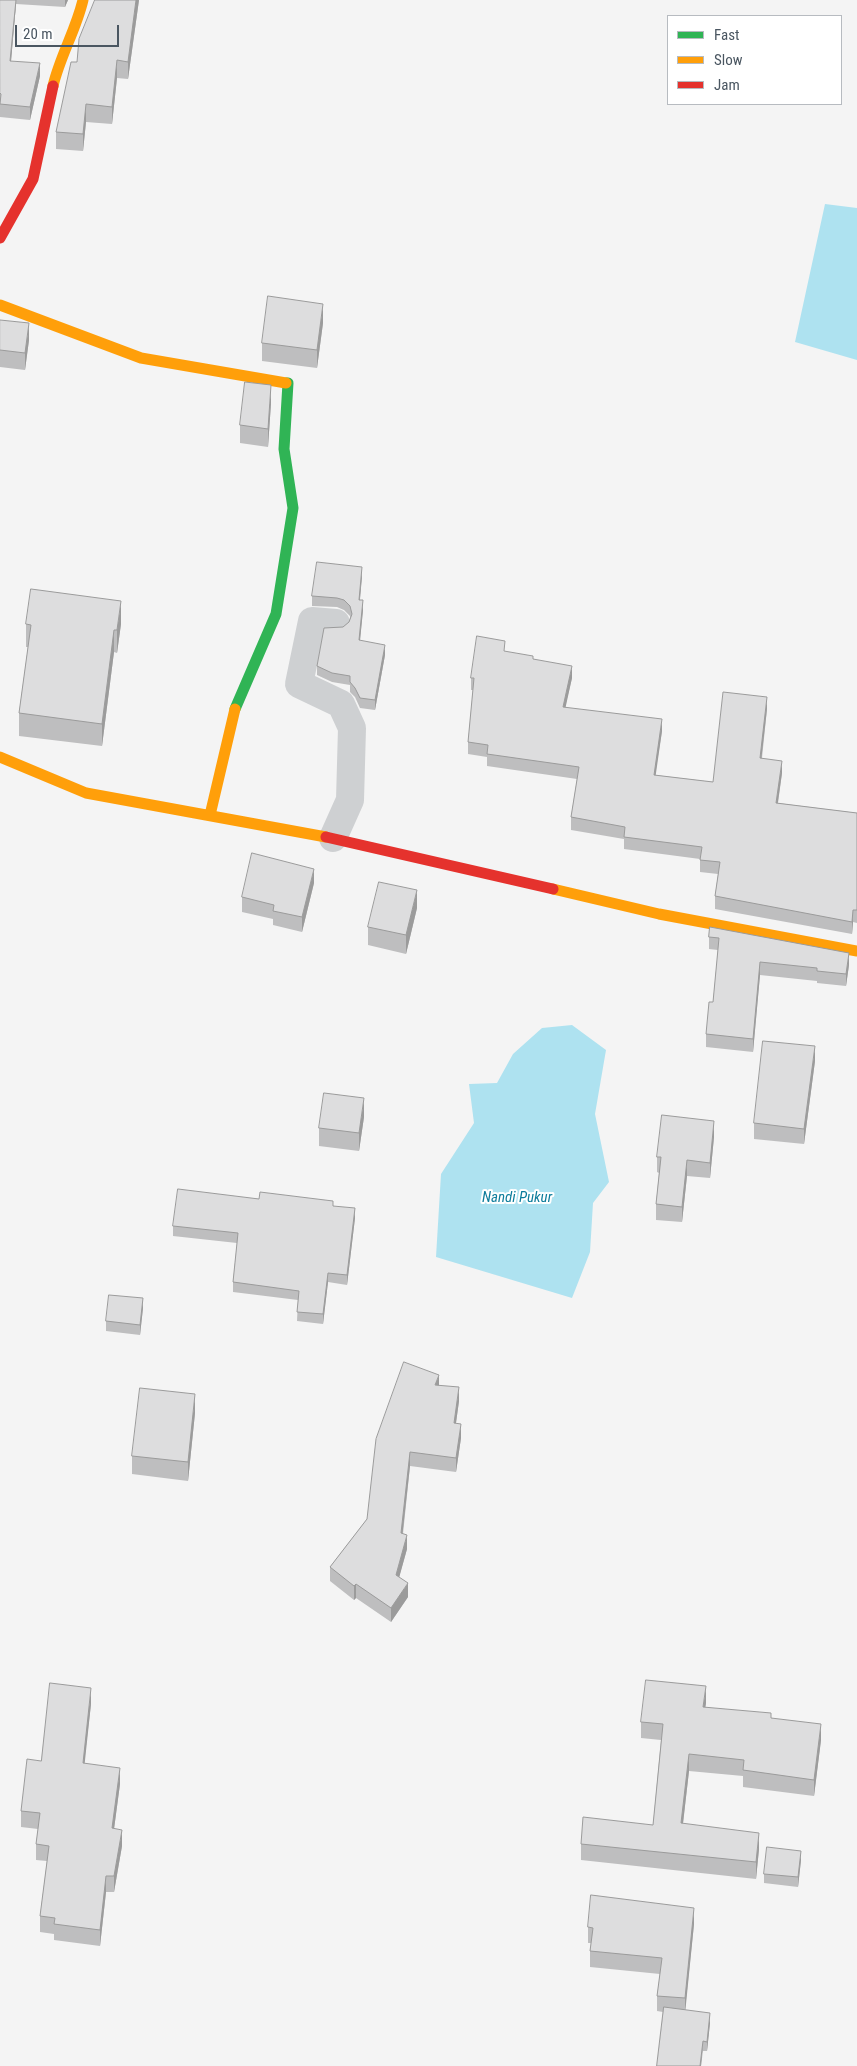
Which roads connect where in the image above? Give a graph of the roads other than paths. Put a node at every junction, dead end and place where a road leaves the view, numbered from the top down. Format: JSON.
{"nodes":[{"id":1,"x":83,"y":0,"type":"edge"},
{"id":2,"x":0,"y":238,"type":"edge"},
{"id":3,"x":0,"y":305,"type":"edge"},
{"id":4,"x":336,"y":623,"type":"dead end"},
{"id":5,"x":0,"y":757,"type":"edge"},
{"id":6,"x":210,"y":816,"type":"junction"},
{"id":7,"x":333,"y":838,"type":"junction"},
{"id":8,"x":857,"y":951,"type":"edge"}],
"edges":[{"from":1,"to":2,"type":"street"},
{"from":3,"to":6,"type":"street"},
{"from":4,"to":7,"type":"street"},
{"from":5,"to":6,"type":"street"},
{"from":6,"to":7,"type":"street"},
{"from":7,"to":8,"type":"street"}]}
